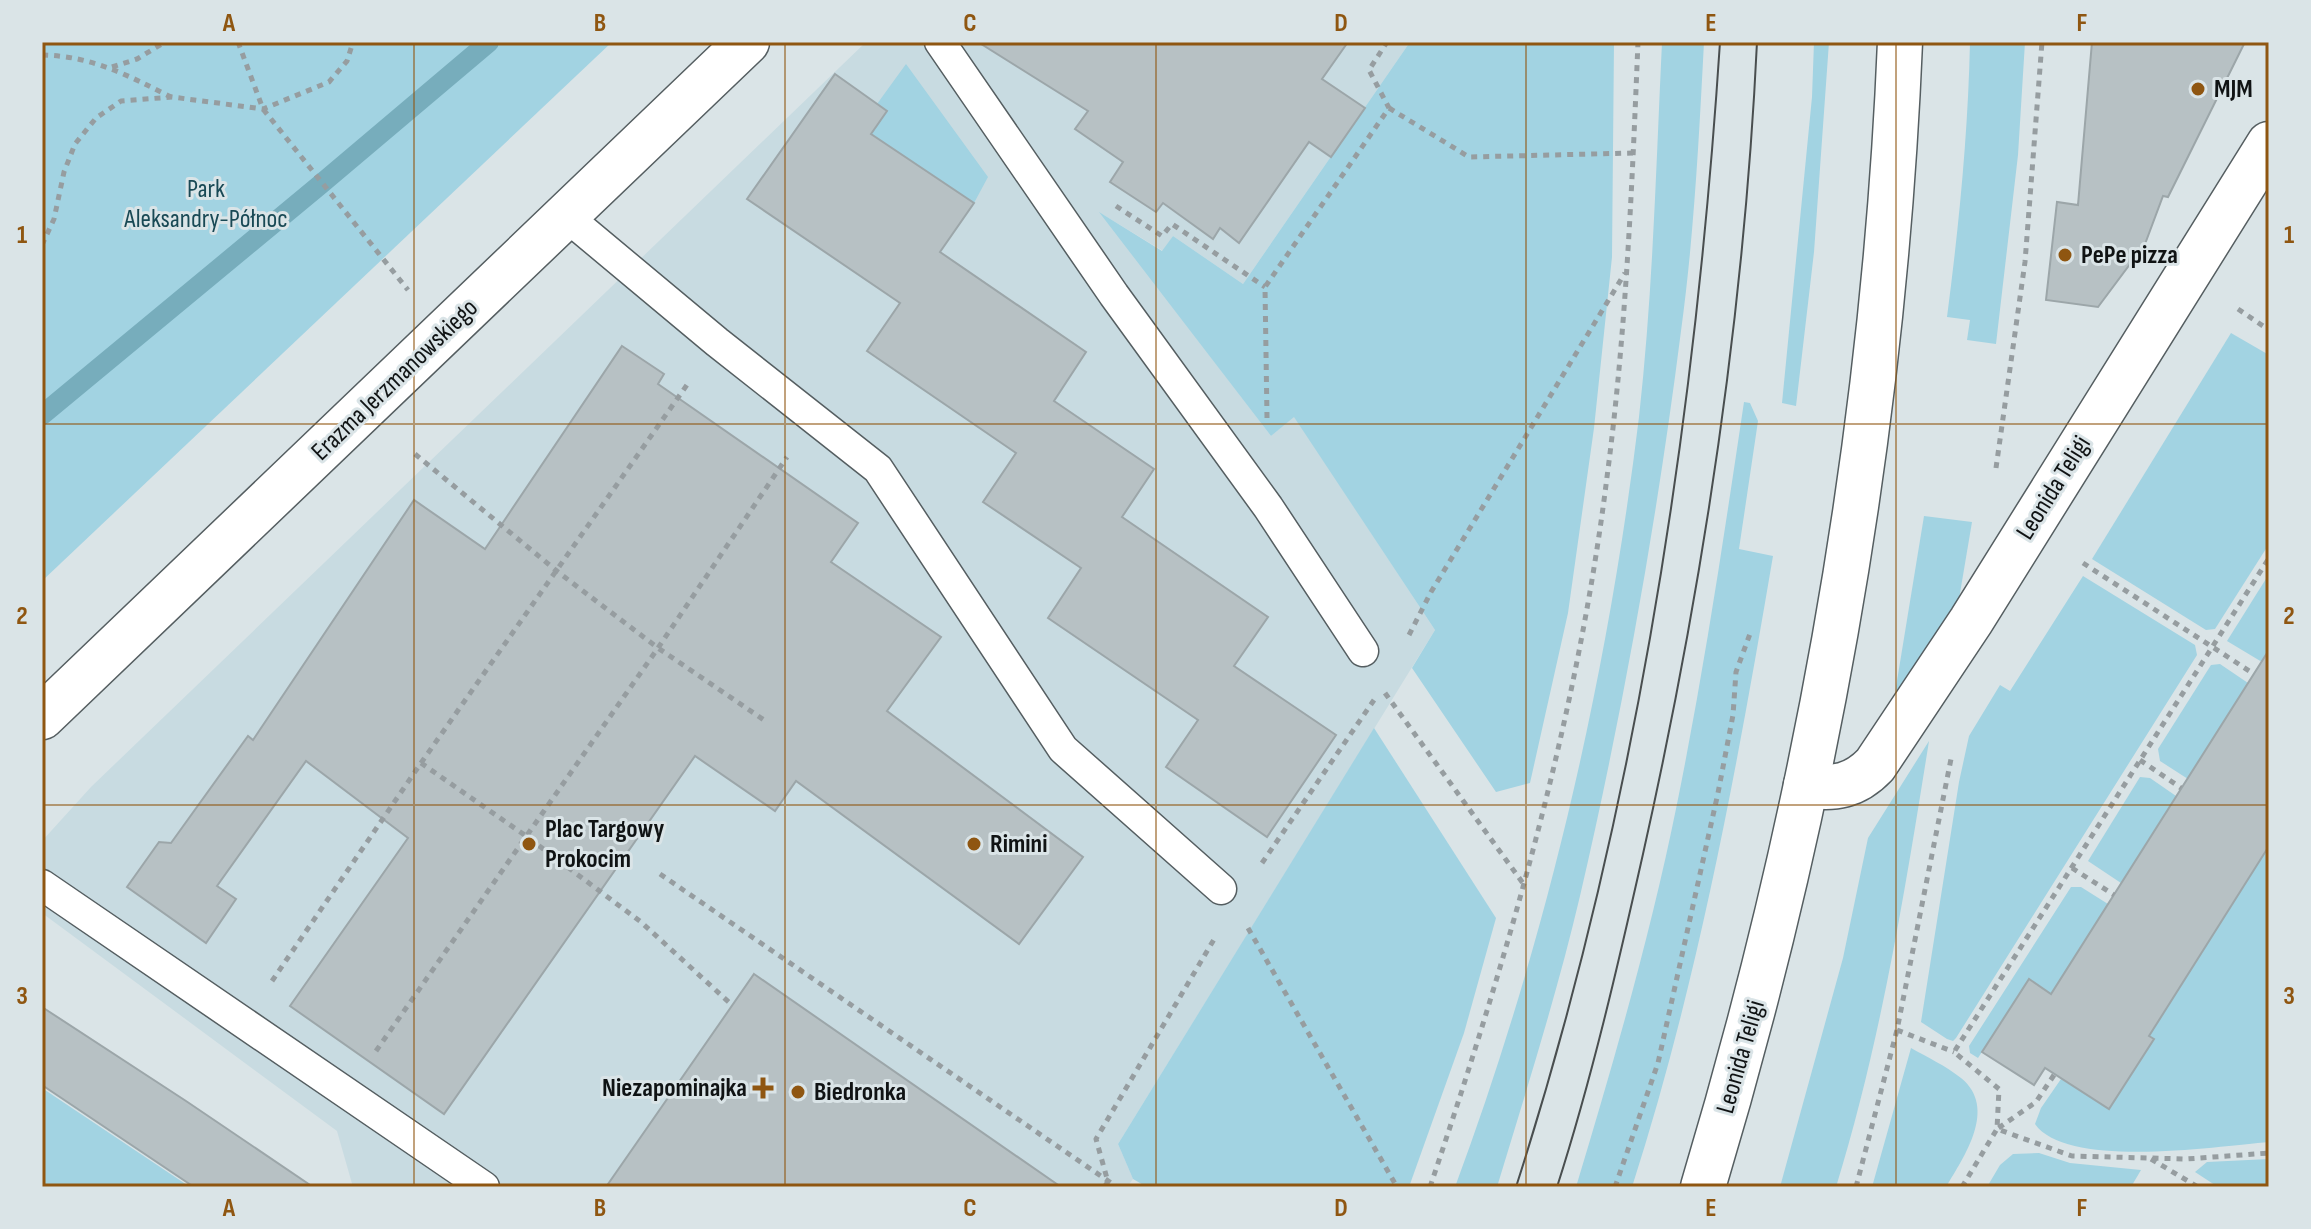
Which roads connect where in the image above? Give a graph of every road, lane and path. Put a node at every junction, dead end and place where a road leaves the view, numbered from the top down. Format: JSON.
{"nodes":[{"id":1,"x":165,"y":42,"type":"edge"},
{"id":2,"x":238,"y":42,"type":"edge"},
{"id":3,"x":353,"y":42,"type":"edge"},
{"id":4,"x":747,"y":42,"type":"edge"},
{"id":5,"x":940,"y":42,"type":"edge"},
{"id":6,"x":1387,"y":42,"type":"edge"},
{"id":7,"x":1638,"y":42,"type":"edge"},
{"id":8,"x":1900,"y":42,"type":"edge"},
{"id":9,"x":2042,"y":42,"type":"edge"},
{"id":10,"x":42,"y":55,"type":"edge"},
{"id":11,"x":112,"y":67,"type":"junction"},
{"id":12,"x":172,"y":97,"type":"junction"},
{"id":13,"x":1389,"y":108,"type":"junction"},
{"id":14,"x":263,"y":109,"type":"junction"},
{"id":15,"x":2269,"y":144,"type":"edge"},
{"id":16,"x":1633,"y":153,"type":"junction"},
{"id":17,"x":1113,"y":203,"type":"dead end"},
{"id":18,"x":566,"y":216,"type":"junction"},
{"id":19,"x":42,"y":245,"type":"edge"},
{"id":20,"x":1627,"y":269,"type":"junction"},
{"id":21,"x":1265,"y":287,"type":"junction"},
{"id":22,"x":418,"y":301,"type":"dead end"},
{"id":23,"x":2238,"y":309,"type":"dead end"},
{"id":24,"x":2269,"y":330,"type":"edge"},
{"id":25,"x":717,"y":342,"type":"junction"},
{"id":26,"x":814,"y":417,"type":"junction"},
{"id":27,"x":415,"y":454,"type":"dead end"},
{"id":28,"x":1995,"y":473,"type":"dead end"},
{"id":29,"x":1268,"y":507,"type":"junction"},
{"id":30,"x":2269,"y":558,"type":"edge"},
{"id":31,"x":2083,"y":563,"type":"dead end"},
{"id":32,"x":558,"y":572,"type":"junction"},
{"id":33,"x":1751,"y":631,"type":"dead end"},
{"id":34,"x":2213,"y":646,"type":"junction"},
{"id":35,"x":1403,"y":647,"type":"dead end"},
{"id":36,"x":658,"y":648,"type":"junction"},
{"id":37,"x":1363,"y":651,"type":"dead end"},
{"id":38,"x":2254,"y":674,"type":"dead end"},
{"id":39,"x":42,"y":717,"type":"edge"},
{"id":40,"x":764,"y":720,"type":"dead end"},
{"id":41,"x":1953,"y":748,"type":"dead end"},
{"id":42,"x":2140,"y":760,"type":"junction"},
{"id":43,"x":421,"y":763,"type":"junction"},
{"id":44,"x":1806,"y":785,"type":"junction"},
{"id":45,"x":2181,"y":788,"type":"dead end"},
{"id":46,"x":526,"y":836,"type":"junction"},
{"id":47,"x":2072,"y":868,"type":"junction"},
{"id":48,"x":660,"y":874,"type":"dead end"},
{"id":49,"x":42,"y":885,"type":"edge"},
{"id":50,"x":1525,"y":886,"type":"junction"},
{"id":51,"x":2114,"y":895,"type":"dead end"},
{"id":52,"x":1227,"y":896,"type":"junction"},
{"id":53,"x":732,"y":1005,"type":"dead end"},
{"id":54,"x":244,"y":1022,"type":"junction"},
{"id":55,"x":1897,"y":1030,"type":"junction"},
{"id":56,"x":1954,"y":1052,"type":"junction"},
{"id":57,"x":2054,"y":1075,"type":"dead end"},
{"id":58,"x":347,"y":1092,"type":"junction"},
{"id":59,"x":1997,"y":1129,"type":"junction"},
{"id":60,"x":2269,"y":1153,"type":"edge"},
{"id":61,"x":2150,"y":1158,"type":"junction"},
{"id":62,"x":1106,"y":1184,"type":"edge"},
{"id":63,"x":484,"y":1187,"type":"edge"},
{"id":64,"x":1117,"y":1187,"type":"edge"},
{"id":65,"x":1397,"y":1187,"type":"edge"},
{"id":66,"x":1430,"y":1187,"type":"edge"},
{"id":67,"x":1615,"y":1187,"type":"edge"},
{"id":68,"x":1703,"y":1187,"type":"edge"},
{"id":69,"x":1856,"y":1187,"type":"edge"},
{"id":70,"x":1962,"y":1187,"type":"edge"},
{"id":71,"x":2198,"y":1187,"type":"edge"}],
"edges":[{"from":1,"to":11,"type":"path"},
{"from":2,"to":14,"type":"path"},
{"from":3,"to":14,"type":"path"},
{"from":4,"to":18,"type":"street","name":"Erazma Jerzmanowskiego"},
{"from":5,"to":29,"type":"lane"},
{"from":6,"to":13,"type":"path"},
{"from":7,"to":16,"type":"path"},
{"from":8,"to":44,"type":"street","name":"Leonida Teligi"},
{"from":9,"to":28,"type":"path"},
{"from":10,"to":11,"type":"path"},
{"from":11,"to":12,"type":"path"},
{"from":12,"to":14,"type":"path"},
{"from":12,"to":19,"type":"path"},
{"from":13,"to":16,"type":"path"},
{"from":13,"to":21,"type":"path"},
{"from":14,"to":22,"type":"path"},
{"from":15,"to":44,"type":"street","name":"Leonida Teligi"},
{"from":16,"to":20,"type":"path"},
{"from":17,"to":21,"type":"path"},
{"from":18,"to":25,"type":"lane"},
{"from":18,"to":39,"type":"street","name":"Erazma Jerzmanowskiego"},
{"from":20,"to":35,"type":"path"},
{"from":20,"to":50,"type":"path"},
{"from":21,"to":29,"type":"path"},
{"from":23,"to":24,"type":"path"},
{"from":25,"to":26,"type":"lane"},
{"from":25,"to":32,"type":"path"},
{"from":26,"to":36,"type":"path"},
{"from":26,"to":52,"type":"lane"},
{"from":27,"to":32,"type":"path"},
{"from":29,"to":37,"type":"lane"},
{"from":30,"to":34,"type":"path"},
{"from":31,"to":34,"type":"path"},
{"from":32,"to":36,"type":"path"},
{"from":32,"to":43,"type":"path"},
{"from":33,"to":67,"type":"path"},
{"from":34,"to":38,"type":"path"},
{"from":34,"to":42,"type":"path"},
{"from":36,"to":40,"type":"path"},
{"from":36,"to":46,"type":"path"},
{"from":41,"to":55,"type":"path"},
{"from":42,"to":45,"type":"path"},
{"from":42,"to":47,"type":"path"},
{"from":43,"to":46,"type":"path"},
{"from":43,"to":54,"type":"path"},
{"from":44,"to":68,"type":"street","name":"Leonida Teligi"},
{"from":46,"to":53,"type":"path"},
{"from":46,"to":58,"type":"path"},
{"from":47,"to":51,"type":"path"},
{"from":47,"to":56,"type":"path"},
{"from":48,"to":62,"type":"path"},
{"from":49,"to":54,"type":"lane"},
{"from":50,"to":52,"type":"path"},
{"from":50,"to":66,"type":"path"},
{"from":52,"to":62,"type":"path"},
{"from":52,"to":65,"type":"path"},
{"from":54,"to":58,"type":"lane"},
{"from":55,"to":56,"type":"path"},
{"from":55,"to":69,"type":"path"},
{"from":56,"to":59,"type":"path"},
{"from":57,"to":59,"type":"path"},
{"from":58,"to":63,"type":"lane"},
{"from":59,"to":61,"type":"path"},
{"from":59,"to":70,"type":"path"},
{"from":60,"to":61,"type":"path"},
{"from":61,"to":71,"type":"path"},
{"from":62,"to":64,"type":"path"}]}
